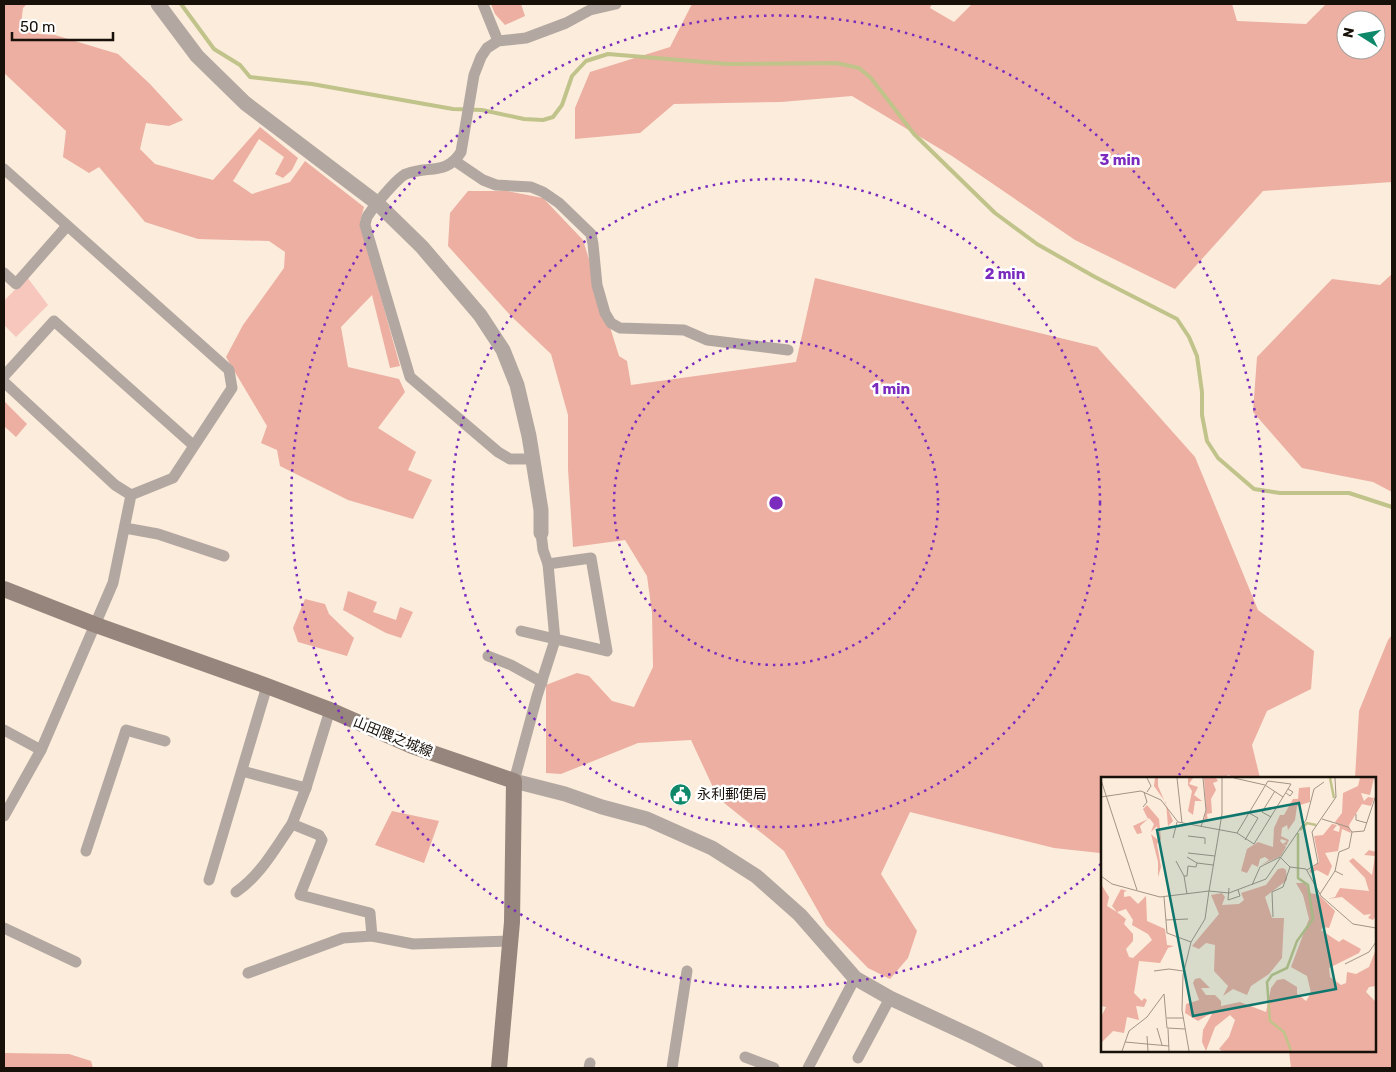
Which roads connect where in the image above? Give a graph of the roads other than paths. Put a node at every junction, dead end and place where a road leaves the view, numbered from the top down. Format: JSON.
{"nodes":[{"id":1,"x":158,"y":4,"type":"edge"},
{"id":2,"x":483,"y":4,"type":"edge"},
{"id":3,"x":616,"y":4,"type":"edge"},
{"id":4,"x":498,"y":41,"type":"junction"},
{"id":5,"x":455,"y":161,"type":"junction"},
{"id":6,"x":4,"y":169,"type":"edge"},
{"id":7,"x":377,"y":203,"type":"junction"},
{"id":8,"x":68,"y":226,"type":"junction"},
{"id":9,"x":4,"y":273,"type":"edge"},
{"id":10,"x":788,"y":350,"type":"dead end"},
{"id":11,"x":4,"y":376,"type":"edge"},
{"id":12,"x":4,"y":382,"type":"edge"},
{"id":13,"x":193,"y":445,"type":"junction"},
{"id":14,"x":532,"y":458,"type":"junction"},
{"id":15,"x":131,"y":495,"type":"junction"},
{"id":16,"x":125,"y":528,"type":"junction"},
{"id":17,"x":541,"y":534,"type":"joint"},
{"id":18,"x":224,"y":556,"type":"dead end"},
{"id":19,"x":548,"y":564,"type":"junction"},
{"id":20,"x":4,"y":589,"type":"edge"},
{"id":21,"x":96,"y":625,"type":"junction"},
{"id":22,"x":521,"y":631,"type":"dead end"},
{"id":23,"x":555,"y":640,"type":"junction"},
{"id":24,"x":488,"y":656,"type":"dead end"},
{"id":25,"x":542,"y":682,"type":"junction"},
{"id":26,"x":267,"y":686,"type":"junction"},
{"id":27,"x":330,"y":710,"type":"junction"},
{"id":28,"x":4,"y":730,"type":"edge"},
{"id":29,"x":165,"y":741,"type":"dead end"},
{"id":30,"x":41,"y":750,"type":"junction"},
{"id":31,"x":242,"y":771,"type":"junction"},
{"id":32,"x":514,"y":781,"type":"junction"},
{"id":33,"x":306,"y":788,"type":"junction"},
{"id":34,"x":4,"y":816,"type":"edge"},
{"id":35,"x":292,"y":824,"type":"junction"},
{"id":36,"x":86,"y":851,"type":"dead end"},
{"id":37,"x":209,"y":880,"type":"dead end"},
{"id":38,"x":236,"y":892,"type":"dead end"},
{"id":39,"x":4,"y":928,"type":"edge"},
{"id":40,"x":372,"y":936,"type":"junction"},
{"id":41,"x":510,"y":941,"type":"junction"},
{"id":42,"x":76,"y":962,"type":"dead end"},
{"id":43,"x":687,"y":971,"type":"dead end"},
{"id":44,"x":248,"y":973,"type":"dead end"},
{"id":45,"x":855,"y":978,"type":"junction"},
{"id":46,"x":890,"y":998,"type":"junction"},
{"id":47,"x":745,"y":1057,"type":"dead end"},
{"id":48,"x":858,"y":1058,"type":"dead end"},
{"id":49,"x":500,"y":1068,"type":"edge"},
{"id":50,"x":672,"y":1068,"type":"edge"},
{"id":51,"x":774,"y":1068,"type":"edge"},
{"id":52,"x":808,"y":1068,"type":"edge"},
{"id":53,"x":1036,"y":1068,"type":"edge"}],
"edges":[{"from":1,"to":7,"type":"street"},
{"from":2,"to":4,"type":"street"},
{"from":3,"to":4,"type":"street"},
{"from":4,"to":5,"type":"street"},
{"from":5,"to":7,"type":"street"},
{"from":5,"to":10,"type":"street"},
{"from":6,"to":8,"type":"street"},
{"from":7,"to":14,"type":"street"},
{"from":7,"to":14,"type":"street"},
{"from":8,"to":9,"type":"street"},
{"from":8,"to":13,"type":"street"},
{"from":11,"to":13,"type":"street"},
{"from":12,"to":15,"type":"street"},
{"from":13,"to":15,"type":"street"},
{"from":14,"to":17,"type":"street"},
{"from":15,"to":16,"type":"street"},
{"from":16,"to":18,"type":"street"},
{"from":16,"to":21,"type":"street"},
{"from":17,"to":19,"type":"street"},
{"from":19,"to":23,"type":"street"},
{"from":19,"to":23,"type":"street"},
{"from":20,"to":21,"type":"main road","name":"山田隈之城線"},
{"from":21,"to":26,"type":"main road","name":"山田隈之城線"},
{"from":21,"to":30,"type":"street"},
{"from":22,"to":23,"type":"street"},
{"from":23,"to":25,"type":"street"},
{"from":24,"to":25,"type":"street"},
{"from":25,"to":32,"type":"street"},
{"from":26,"to":27,"type":"main road","name":"山田隈之城線"},
{"from":26,"to":31,"type":"street"},
{"from":27,"to":32,"type":"main road","name":"山田隈之城線"},
{"from":27,"to":33,"type":"street"},
{"from":28,"to":30,"type":"street"},
{"from":29,"to":36,"type":"street"},
{"from":30,"to":34,"type":"street"},
{"from":31,"to":33,"type":"street"},
{"from":31,"to":37,"type":"street"},
{"from":32,"to":41,"type":"main road"},
{"from":32,"to":45,"type":"street"},
{"from":33,"to":35,"type":"street"},
{"from":35,"to":38,"type":"street"},
{"from":35,"to":40,"type":"street"},
{"from":39,"to":42,"type":"street"},
{"from":40,"to":41,"type":"street"},
{"from":40,"to":44,"type":"street"},
{"from":41,"to":49,"type":"main road"},
{"from":43,"to":50,"type":"street"},
{"from":45,"to":46,"type":"street"},
{"from":45,"to":52,"type":"street"},
{"from":46,"to":48,"type":"street"},
{"from":46,"to":53,"type":"street"},
{"from":47,"to":51,"type":"street"}]}
